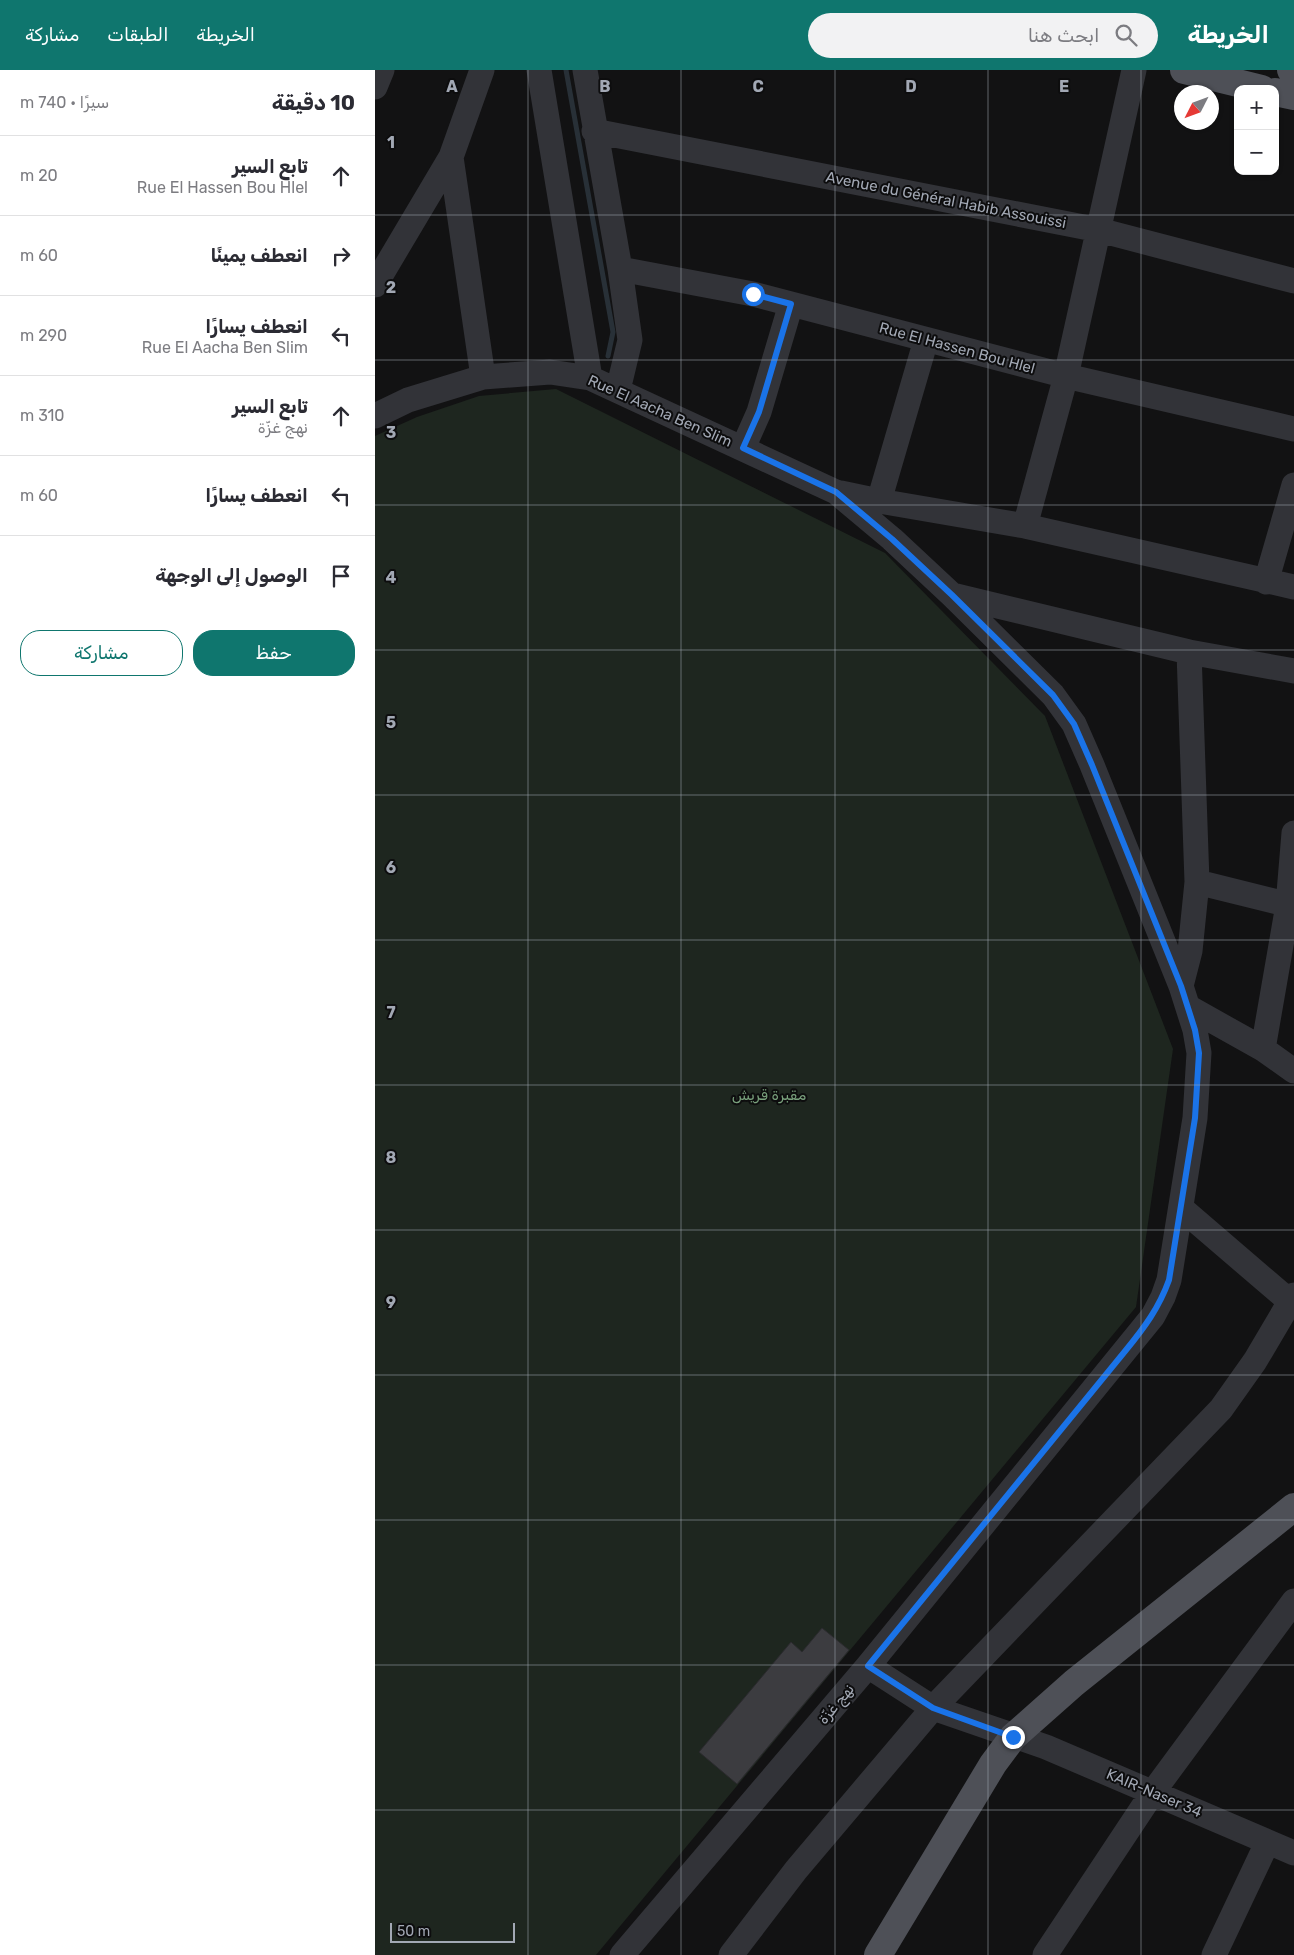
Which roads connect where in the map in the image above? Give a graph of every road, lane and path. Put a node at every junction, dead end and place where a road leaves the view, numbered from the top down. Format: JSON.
{"nodes":[{"id":1,"x":382,"y":70,"type":"edge"},
{"id":2,"x":482,"y":70,"type":"edge"},
{"id":3,"x":539,"y":70,"type":"edge"},
{"id":4,"x":585,"y":70,"type":"edge"},
{"id":5,"x":1134,"y":70,"type":"edge"},
{"id":6,"x":1184,"y":70,"type":"edge"},
{"id":7,"x":1246,"y":85,"type":"edge"},
{"id":8,"x":375,"y":87,"type":"edge"},
{"id":9,"x":1279,"y":93,"type":"edge"},
{"id":10,"x":1294,"y":96,"type":"edge"},
{"id":11,"x":594,"y":131,"type":"junction"},
{"id":12,"x":451,"y":156,"type":"junction"},
{"id":13,"x":1099,"y":230,"type":"junction"},
{"id":14,"x":621,"y":269,"type":"junction"},
{"id":15,"x":1294,"y":281,"type":"edge"},
{"id":16,"x":375,"y":285,"type":"edge"},
{"id":17,"x":791,"y":304,"type":"junction"},
{"id":18,"x":926,"y":340,"type":"junction"},
{"id":19,"x":1066,"y":376,"type":"junction"},
{"id":20,"x":483,"y":377,"type":"junction"},
{"id":21,"x":590,"y":378,"type":"junction"},
{"id":22,"x":618,"y":390,"type":"junction"},
{"id":23,"x":375,"y":416,"type":"edge"},
{"id":24,"x":1294,"y":429,"type":"edge"},
{"id":25,"x":743,"y":448,"type":"junction"},
{"id":26,"x":1294,"y":485,"type":"edge"},
{"id":27,"x":836,"y":492,"type":"junction"},
{"id":28,"x":879,"y":501,"type":"junction"},
{"id":29,"x":1025,"y":526,"type":"junction"},
{"id":30,"x":1266,"y":582,"type":"junction"},
{"id":31,"x":1294,"y":587,"type":"edge"},
{"id":32,"x":952,"y":595,"type":"junction"},
{"id":33,"x":1189,"y":652,"type":"junction"},
{"id":34,"x":1294,"y":671,"type":"edge"},
{"id":35,"x":1294,"y":834,"type":"edge"},
{"id":36,"x":1197,"y":882,"type":"junction"},
{"id":37,"x":1291,"y":905,"type":"edge"},
{"id":38,"x":1184,"y":996,"type":"junction"},
{"id":39,"x":1263,"y":1049,"type":"junction"},
{"id":40,"x":1294,"y":1071,"type":"edge"},
{"id":41,"x":1181,"y":1208,"type":"junction"},
{"id":42,"x":1293,"y":1300,"type":"edge"},
{"id":43,"x":1294,"y":1507,"type":"edge"},
{"id":44,"x":1294,"y":1601,"type":"edge"},
{"id":45,"x":868,"y":1666,"type":"junction"},
{"id":46,"x":933,"y":1708,"type":"junction"},
{"id":47,"x":1013,"y":1737,"type":"junction"},
{"id":48,"x":1153,"y":1792,"type":"junction"},
{"id":49,"x":1267,"y":1843,"type":"junction"},
{"id":50,"x":1294,"y":1854,"type":"edge"},
{"id":51,"x":622,"y":1955,"type":"edge"},
{"id":52,"x":731,"y":1955,"type":"edge"},
{"id":53,"x":878,"y":1955,"type":"edge"},
{"id":54,"x":1045,"y":1955,"type":"edge"},
{"id":55,"x":1214,"y":1955,"type":"edge"}],
"edges":[{"from":1,"to":8,"type":"street"},
{"from":2,"to":12,"type":"street"},
{"from":3,"to":21,"type":"street"},
{"from":4,"to":11,"type":"street"},
{"from":5,"to":13,"type":"street"},
{"from":6,"to":7,"type":"main road"},
{"from":9,"to":10,"type":"main road"},
{"from":11,"to":13,"type":"street","name":"Avenue du Général Habib Assouissi"},
{"from":11,"to":14,"type":"street"},
{"from":12,"to":16,"type":"street"},
{"from":12,"to":20,"type":"street"},
{"from":13,"to":15,"type":"street","name":"Avenue du Général Habib Assouissi"},
{"from":13,"to":19,"type":"street"},
{"from":14,"to":17,"type":"street","name":"Rue El Hassen Bou Hlel"},
{"from":14,"to":22,"type":"street"},
{"from":17,"to":18,"type":"street","name":"Rue El Hassen Bou Hlel"},
{"from":17,"to":25,"type":"street"},
{"from":18,"to":19,"type":"street","name":"Rue El Hassen Bou Hlel"},
{"from":18,"to":28,"type":"street"},
{"from":19,"to":24,"type":"street","name":"Rue El Hassen Bou Hlel"},
{"from":19,"to":29,"type":"street"},
{"from":20,"to":21,"type":"street","name":"Rue El Aacha Ben Slim"},
{"from":20,"to":23,"type":"street","name":"Rue El Aacha Ben Slim"},
{"from":21,"to":22,"type":"street","name":"Rue El Aacha Ben Slim"},
{"from":22,"to":25,"type":"street","name":"Rue El Aacha Ben Slim"},
{"from":25,"to":27,"type":"street","name":"Rue El Aacha Ben Slim"},
{"from":26,"to":30,"type":"street"},
{"from":27,"to":28,"type":"street"},
{"from":27,"to":32,"type":"street","name":"Rue El Aacha Ben Slim"},
{"from":28,"to":29,"type":"street"},
{"from":29,"to":30,"type":"street"},
{"from":30,"to":31,"type":"street"},
{"from":32,"to":33,"type":"street"},
{"from":32,"to":38,"type":"street","name":"Rue El Aacha Ben Slim"},
{"from":33,"to":34,"type":"street"},
{"from":33,"to":36,"type":"street"},
{"from":35,"to":37,"type":"street"},
{"from":36,"to":37,"type":"street"},
{"from":36,"to":38,"type":"street"},
{"from":37,"to":39,"type":"street"},
{"from":38,"to":39,"type":"street"},
{"from":38,"to":41,"type":"street","name":"نهج غزّة"},
{"from":39,"to":40,"type":"street"},
{"from":41,"to":42,"type":"street"},
{"from":41,"to":45,"type":"street","name":"نهج غزّة"},
{"from":42,"to":46,"type":"street"},
{"from":43,"to":47,"type":"main road"},
{"from":44,"to":48,"type":"street"},
{"from":45,"to":46,"type":"street","name":"KAIR-Naser 34"},
{"from":45,"to":51,"type":"street","name":"نهج غزّة"},
{"from":46,"to":47,"type":"street","name":"KAIR-Naser 34"},
{"from":46,"to":52,"type":"street"},
{"from":47,"to":48,"type":"street","name":"KAIR-Naser 34"},
{"from":47,"to":53,"type":"main road"},
{"from":48,"to":49,"type":"street","name":"KAIR-Naser 34"},
{"from":48,"to":54,"type":"street"},
{"from":49,"to":50,"type":"street","name":"KAIR-Naser 34"},
{"from":49,"to":55,"type":"street"}]}
